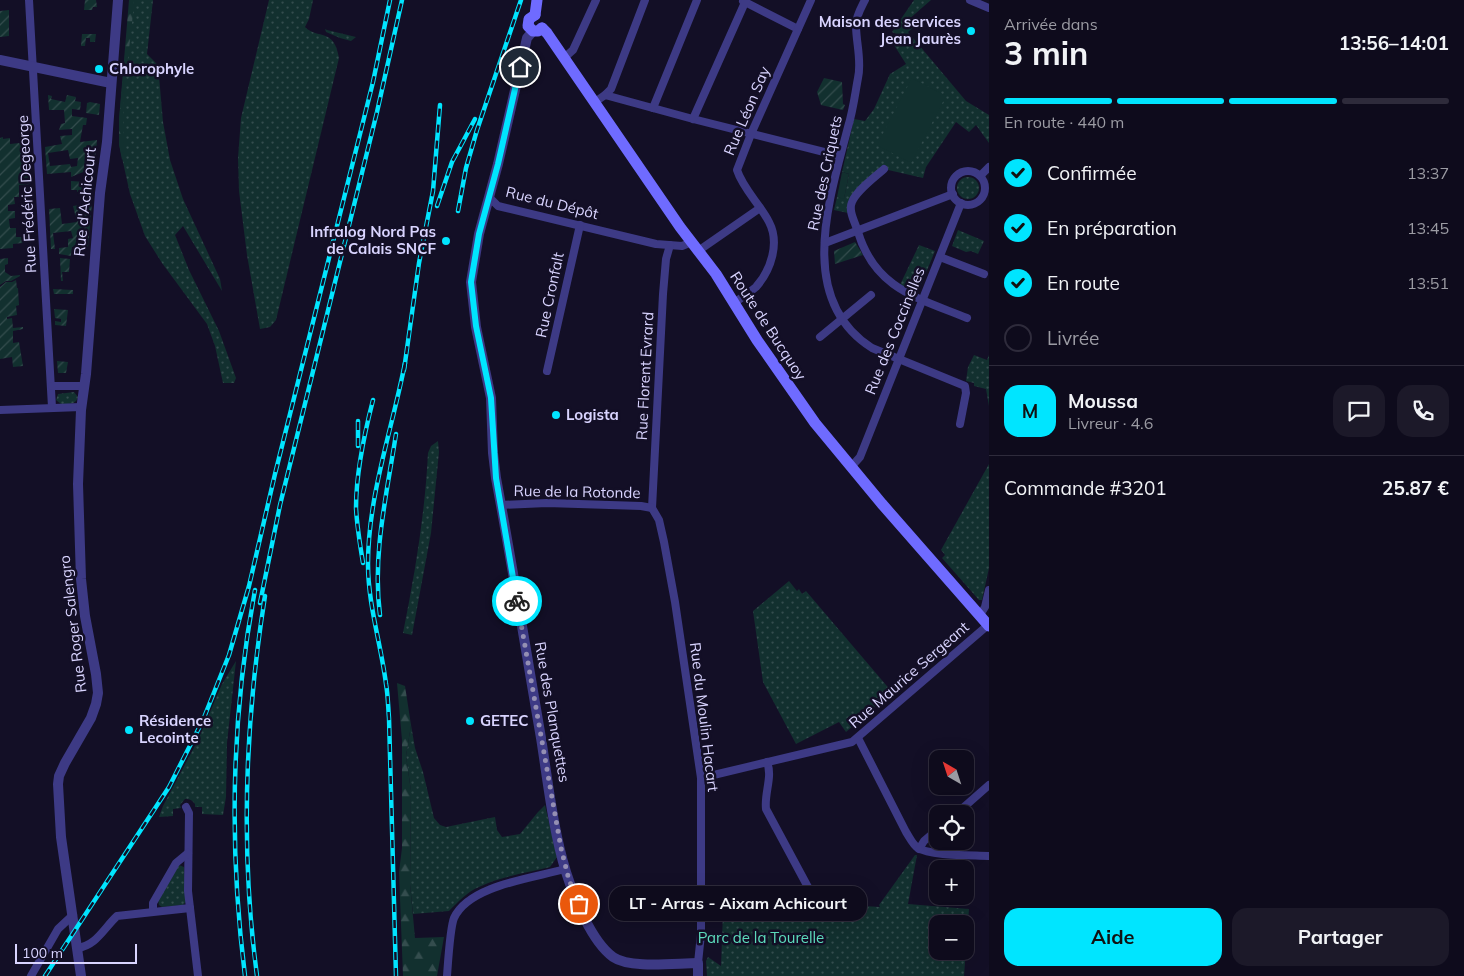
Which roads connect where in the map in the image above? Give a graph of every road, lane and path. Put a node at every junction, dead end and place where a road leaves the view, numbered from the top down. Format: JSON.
{"nodes":[{"id":1,"x":29,"y":0,"type":"edge"},
{"id":2,"x":118,"y":0,"type":"edge"},
{"id":3,"x":537,"y":0,"type":"edge"},
{"id":4,"x":596,"y":0,"type":"edge"},
{"id":5,"x":645,"y":0,"type":"edge"},
{"id":6,"x":697,"y":0,"type":"edge"},
{"id":7,"x":811,"y":0,"type":"edge"},
{"id":8,"x":865,"y":0,"type":"edge"},
{"id":9,"x":970,"y":0,"type":"edge"},
{"id":10,"x":744,"y":1,"type":"edge"},
{"id":11,"x":989,"y":8,"type":"edge"},
{"id":12,"x":537,"y":29,"type":"junction"},
{"id":13,"x":798,"y":29,"type":"junction"},
{"id":14,"x":564,"y":58,"type":"junction"},
{"id":15,"x":0,"y":60,"type":"edge"},
{"id":16,"x":33,"y":67,"type":"junction"},
{"id":17,"x":111,"y":83,"type":"junction"},
{"id":18,"x":605,"y":95,"type":"junction"},
{"id":19,"x":595,"y":102,"type":"junction"},
{"id":20,"x":653,"y":108,"type":"junction"},
{"id":21,"x":693,"y":119,"type":"junction"},
{"id":22,"x":751,"y":134,"type":"junction"},
{"id":23,"x":840,"y":156,"type":"junction"},
{"id":24,"x":989,"y":167,"type":"edge"},
{"id":25,"x":884,"y":169,"type":"dead end"},
{"id":26,"x":980,"y":176,"type":"junction"},
{"id":27,"x":953,"y":194,"type":"junction"},
{"id":28,"x":489,"y":197,"type":"junction"},
{"id":29,"x":986,"y":198,"type":"edge"},
{"id":30,"x":961,"y":203,"type":"junction"},
{"id":31,"x":760,"y":208,"type":"junction"},
{"id":32,"x":580,"y":225,"type":"junction"},
{"id":33,"x":858,"y":232,"type":"junction"},
{"id":34,"x":825,"y":243,"type":"junction"},
{"id":35,"x":670,"y":245,"type":"junction"},
{"id":36,"x":695,"y":247,"type":"junction"},
{"id":37,"x":940,"y":257,"type":"junction"},
{"id":38,"x":984,"y":274,"type":"dead end"},
{"id":39,"x":871,"y":296,"type":"dead end"},
{"id":40,"x":923,"y":301,"type":"junction"},
{"id":41,"x":734,"y":303,"type":"junction"},
{"id":42,"x":967,"y":318,"type":"dead end"},
{"id":43,"x":843,"y":319,"type":"junction"},
{"id":44,"x":820,"y":337,"type":"dead end"},
{"id":45,"x":899,"y":359,"type":"junction"},
{"id":46,"x":547,"y":371,"type":"dead end"},
{"id":47,"x":52,"y":386,"type":"junction"},
{"id":48,"x":84,"y":386,"type":"junction"},
{"id":49,"x":52,"y":407,"type":"junction"},
{"id":50,"x":81,"y":407,"type":"junction"},
{"id":51,"x":0,"y":410,"type":"edge"},
{"id":52,"x":960,"y":424,"type":"dead end"},
{"id":53,"x":851,"y":467,"type":"junction"},
{"id":54,"x":501,"y":505,"type":"junction"},
{"id":55,"x":652,"y":508,"type":"junction"},
{"id":56,"x":989,"y":590,"type":"edge"},
{"id":57,"x":980,"y":615,"type":"junction"},
{"id":58,"x":989,"y":626,"type":"edge"},
{"id":59,"x":858,"y":738,"type":"junction"},
{"id":60,"x":767,"y":762,"type":"junction"},
{"id":61,"x":701,"y":778,"type":"junction"},
{"id":62,"x":989,"y":785,"type":"edge"},
{"id":63,"x":966,"y":805,"type":"edge"},
{"id":64,"x":186,"y":807,"type":"dead end"},
{"id":65,"x":929,"y":838,"type":"edge"},
{"id":66,"x":919,"y":849,"type":"junction"},
{"id":67,"x":188,"y":853,"type":"junction"},
{"id":68,"x":989,"y":856,"type":"edge"},
{"id":69,"x":565,"y":869,"type":"junction"},
{"id":70,"x":819,"y":893,"type":"dead end"},
{"id":71,"x":190,"y":908,"type":"junction"},
{"id":72,"x":153,"y":911,"type":"junction"},
{"id":73,"x":73,"y":915,"type":"junction"},
{"id":74,"x":77,"y":948,"type":"junction"},
{"id":75,"x":698,"y":963,"type":"junction"},
{"id":76,"x":31,"y":976,"type":"edge"},
{"id":77,"x":81,"y":976,"type":"edge"},
{"id":78,"x":198,"y":976,"type":"edge"},
{"id":79,"x":447,"y":976,"type":"edge"},
{"id":80,"x":698,"y":976,"type":"edge"}],
"edges":[{"from":1,"to":16,"type":"street","name":"Rue Frédéric Degeorge"},
{"from":2,"to":17,"type":"street","name":"Rue d'Achicourt"},
{"from":3,"to":12,"type":"main road"},
{"from":4,"to":14,"type":"street"},
{"from":5,"to":18,"type":"street"},
{"from":6,"to":20,"type":"street"},
{"from":7,"to":13,"type":"street","name":"Rue Léon Say"},
{"from":8,"to":23,"type":"street","name":"Rue des Criquets"},
{"from":9,"to":11,"type":"street"},
{"from":10,"to":13,"type":"street"},
{"from":10,"to":21,"type":"street"},
{"from":12,"to":14,"type":"main road","name":"Route de Bucquoy"},
{"from":12,"to":28,"type":"street","name":"Rue du Dépôt"},
{"from":13,"to":22,"type":"street","name":"Rue Léon Say"},
{"from":14,"to":19,"type":"main road","name":"Route de Bucquoy"},
{"from":15,"to":16,"type":"street"},
{"from":16,"to":17,"type":"street"},
{"from":16,"to":47,"type":"street","name":"Rue Frédéric Degeorge"},
{"from":17,"to":48,"type":"street","name":"Rue d'Achicourt"},
{"from":18,"to":19,"type":"street"},
{"from":18,"to":20,"type":"street"},
{"from":19,"to":36,"type":"main road","name":"Route de Bucquoy"},
{"from":20,"to":21,"type":"street"},
{"from":21,"to":22,"type":"street"},
{"from":22,"to":23,"type":"street"},
{"from":22,"to":31,"type":"street","name":"Rue Léon Say"},
{"from":23,"to":34,"type":"street","name":"Rue des Criquets"},
{"from":24,"to":26,"type":"street"},
{"from":25,"to":33,"type":"street"},
{"from":26,"to":27,"type":"street"},
{"from":26,"to":29,"type":"street"},
{"from":27,"to":30,"type":"street"},
{"from":27,"to":33,"type":"street"},
{"from":28,"to":32,"type":"street","name":"Rue du Dépôt"},
{"from":28,"to":54,"type":"street","name":"Rue des Planquettes"},
{"from":29,"to":30,"type":"street"},
{"from":30,"to":37,"type":"street","name":"Rue des Coccinelles"},
{"from":31,"to":36,"type":"street"},
{"from":31,"to":41,"type":"street","name":"Rue Léon Say"},
{"from":32,"to":35,"type":"street","name":"Rue du Dépôt"},
{"from":32,"to":46,"type":"street","name":"Rue Cronfalt"},
{"from":33,"to":34,"type":"street"},
{"from":33,"to":40,"type":"street"},
{"from":34,"to":43,"type":"street","name":"Rue des Criquets"},
{"from":35,"to":36,"type":"street","name":"Rue du Dépôt"},
{"from":35,"to":55,"type":"street","name":"Rue Florent Evrard"},
{"from":36,"to":41,"type":"main road","name":"Route de Bucquoy"},
{"from":37,"to":38,"type":"street"},
{"from":37,"to":40,"type":"street","name":"Rue des Coccinelles"},
{"from":39,"to":43,"type":"street"},
{"from":40,"to":42,"type":"street"},
{"from":40,"to":45,"type":"street","name":"Rue des Coccinelles"},
{"from":41,"to":53,"type":"main road","name":"Route de Bucquoy"},
{"from":43,"to":44,"type":"street"},
{"from":43,"to":45,"type":"street","name":"Rue des Criquets"},
{"from":45,"to":52,"type":"street","name":"Rue des Criquets"},
{"from":45,"to":53,"type":"street","name":"Rue des Coccinelles"},
{"from":47,"to":48,"type":"street"},
{"from":47,"to":49,"type":"street","name":"Rue Frédéric Degeorge"},
{"from":48,"to":50,"type":"street","name":"Rue d'Achicourt"},
{"from":49,"to":50,"type":"street"},
{"from":49,"to":51,"type":"street"},
{"from":50,"to":73,"type":"street","name":"Rue Roger Salengro"},
{"from":53,"to":57,"type":"main road","name":"Route de Bucquoy"},
{"from":54,"to":55,"type":"street","name":"Rue de la Rotonde"},
{"from":54,"to":69,"type":"street","name":"Rue des Planquettes"},
{"from":55,"to":61,"type":"street","name":"Rue du Moulin Hacart"},
{"from":56,"to":57,"type":"street"},
{"from":57,"to":58,"type":"main road","name":"Route de Bucquoy"},
{"from":58,"to":59,"type":"street","name":"Rue Maurice Sergeant"},
{"from":59,"to":60,"type":"street","name":"Rue Maurice Sergeant"},
{"from":59,"to":66,"type":"street"},
{"from":60,"to":61,"type":"street","name":"Rue Maurice Sergeant"},
{"from":60,"to":70,"type":"street"},
{"from":61,"to":75,"type":"street","name":"Rue du Moulin Hacart"},
{"from":62,"to":63,"type":"street"},
{"from":64,"to":67,"type":"street"},
{"from":65,"to":66,"type":"street"},
{"from":66,"to":68,"type":"street"},
{"from":67,"to":71,"type":"street"},
{"from":67,"to":72,"type":"street"},
{"from":69,"to":75,"type":"street","name":"Rue des Planquettes"},
{"from":69,"to":79,"type":"street"},
{"from":71,"to":72,"type":"street"},
{"from":71,"to":78,"type":"street"},
{"from":72,"to":74,"type":"street"},
{"from":73,"to":74,"type":"street","name":"Rue Roger Salengro"},
{"from":73,"to":76,"type":"street"},
{"from":74,"to":77,"type":"street","name":"Rue Roger Salengro"},
{"from":75,"to":80,"type":"street"}]}
